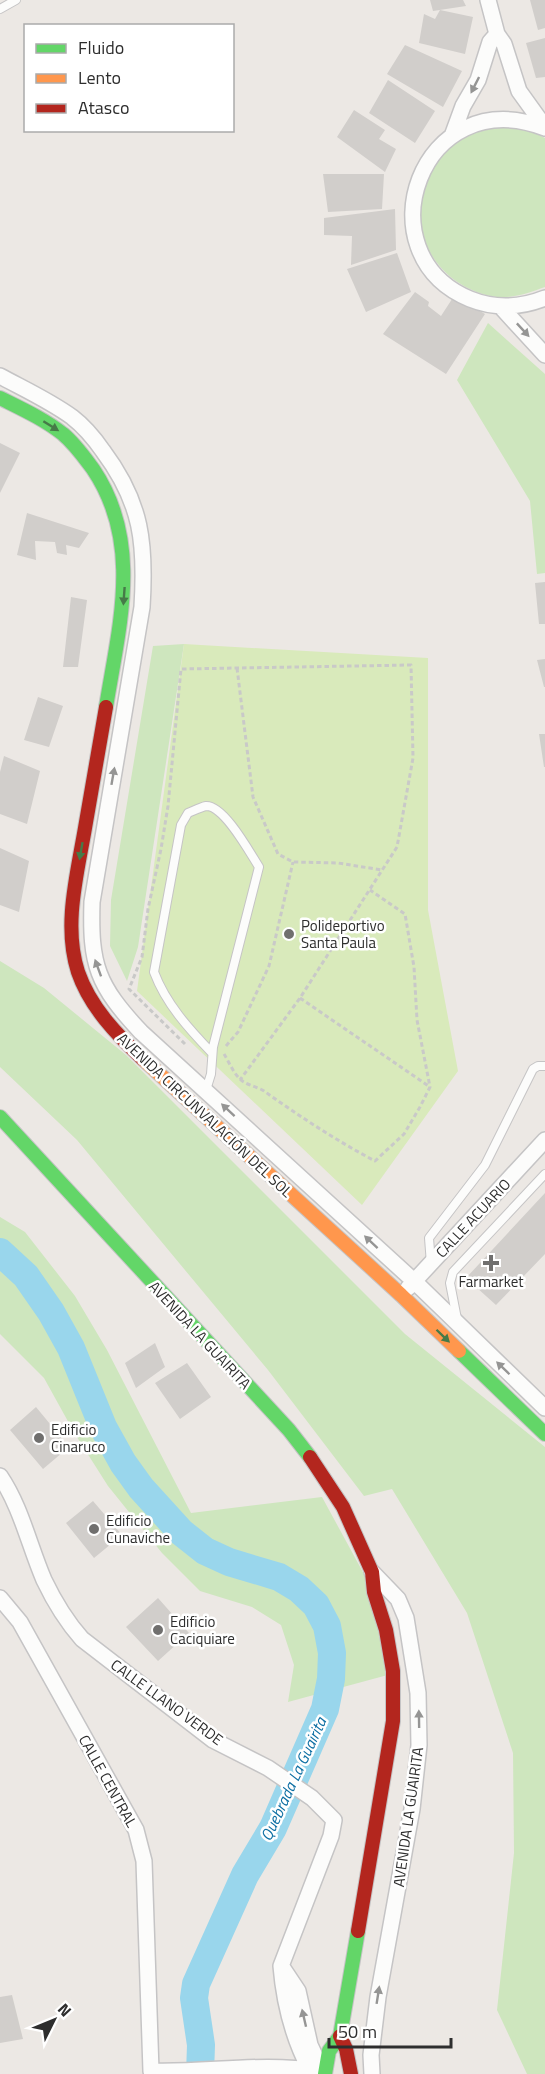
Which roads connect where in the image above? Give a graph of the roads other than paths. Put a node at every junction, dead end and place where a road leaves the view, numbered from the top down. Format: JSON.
{"nodes":[{"id":1,"x":16,"y":0,"type":"edge"},
{"id":2,"x":488,"y":0,"type":"edge"},
{"id":3,"x":0,"y":9,"type":"edge"},
{"id":4,"x":497,"y":34,"type":"junction"},
{"id":5,"x":545,"y":127,"type":"edge"},
{"id":6,"x":452,"y":136,"type":"junction"},
{"id":7,"x":545,"y":298,"type":"edge"},
{"id":8,"x":501,"y":307,"type":"junction"},
{"id":9,"x":545,"y":355,"type":"edge"},
{"id":10,"x":0,"y":376,"type":"edge"},
{"id":11,"x":0,"y":398,"type":"edge"},
{"id":12,"x":141,"y":1032,"type":"junction"},
{"id":13,"x":128,"y":1046,"type":"junction"},
{"id":14,"x":212,"y":1053,"type":"junction"},
{"id":15,"x":545,"y":1066,"type":"edge"},
{"id":16,"x":206,"y":1090,"type":"junction"},
{"id":17,"x":0,"y":1117,"type":"edge"},
{"id":18,"x":545,"y":1140,"type":"edge"},
{"id":19,"x":545,"y":1174,"type":"edge"},
{"id":20,"x":431,"y":1264,"type":"junction"},
{"id":21,"x":415,"y":1282,"type":"junction"},
{"id":22,"x":401,"y":1295,"type":"junction"},
{"id":23,"x":458,"y":1324,"type":"junction"},
{"id":24,"x":545,"y":1408,"type":"edge"},
{"id":25,"x":545,"y":1434,"type":"edge"},
{"id":26,"x":0,"y":1476,"type":"edge"},
{"id":27,"x":372,"y":1572,"type":"junction"},
{"id":28,"x":0,"y":1598,"type":"edge"},
{"id":29,"x":340,"y":2036,"type":"junction"},
{"id":30,"x":151,"y":2072,"type":"edge"},
{"id":31,"x":321,"y":2073,"type":"edge"},
{"id":32,"x":351,"y":2074,"type":"edge"},
{"id":33,"x":372,"y":2074,"type":"edge"}],
"edges":[{"from":1,"to":3,"type":"lane"},
{"from":2,"to":4,"type":"street"},
{"from":4,"to":5,"type":"street"},
{"from":4,"to":6,"type":"street","one_way":true},
{"from":5,"to":6,"type":"street"},
{"from":6,"to":8,"type":"street"},
{"from":7,"to":8,"type":"street"},
{"from":8,"to":9,"type":"street","one_way":true},
{"from":12,"to":10,"type":"street","name":"AVENIDA CIRCUNVALACIÓN DEL SOL","one_way":true},
{"from":11,"to":13,"type":"street","name":"AVENIDA CIRCUNVALACIÓN DEL SOL","one_way":true},
{"from":12,"to":13,"type":"street"},
{"from":12,"to":16,"type":"street","name":"AVENIDA CIRCUNVALACIÓN DEL SOL"},
{"from":13,"to":22,"type":"street","name":"AVENIDA CIRCUNVALACIÓN DEL SOL"},
{"from":14,"to":14,"type":"lane"},
{"from":14,"to":16,"type":"lane"},
{"from":15,"to":20,"type":"lane"},
{"from":21,"to":16,"type":"street","name":"AVENIDA CIRCUNVALACIÓN DEL SOL","one_way":true},
{"from":17,"to":27,"type":"street","name":"AVENIDA LA GUAIRITA"},
{"from":18,"to":20,"type":"street","name":"CALLE ACUARIO"},
{"from":19,"to":23,"type":"lane"},
{"from":20,"to":21,"type":"street","name":"CALLE ACUARIO"},
{"from":21,"to":22,"type":"street","name":"CALLE ACUARIO"},
{"from":21,"to":23,"type":"street","name":"AVENIDA CIRCUNVALACIÓN DEL SOL"},
{"from":22,"to":25,"type":"street","name":"AVENIDA CIRCUNVALACIÓN DEL SOL","one_way":true},
{"from":24,"to":23,"type":"street","name":"AVENIDA CIRCUNVALACIÓN DEL SOL","one_way":true},
{"from":26,"to":31,"type":"street","name":"CALLE LLANO VERDE"},
{"from":27,"to":29,"type":"street","name":"AVENIDA LA GUAIRITA"},
{"from":33,"to":27,"type":"street","name":"AVENIDA LA GUAIRITA","one_way":true},
{"from":28,"to":30,"type":"street","name":"CALLE CENTRAL"},
{"from":29,"to":31,"type":"street"},
{"from":29,"to":32,"type":"street","name":"AVENIDA LA GUAIRITA"},
{"from":30,"to":31,"type":"street","name":"CALLE CENTRAL"}]}
